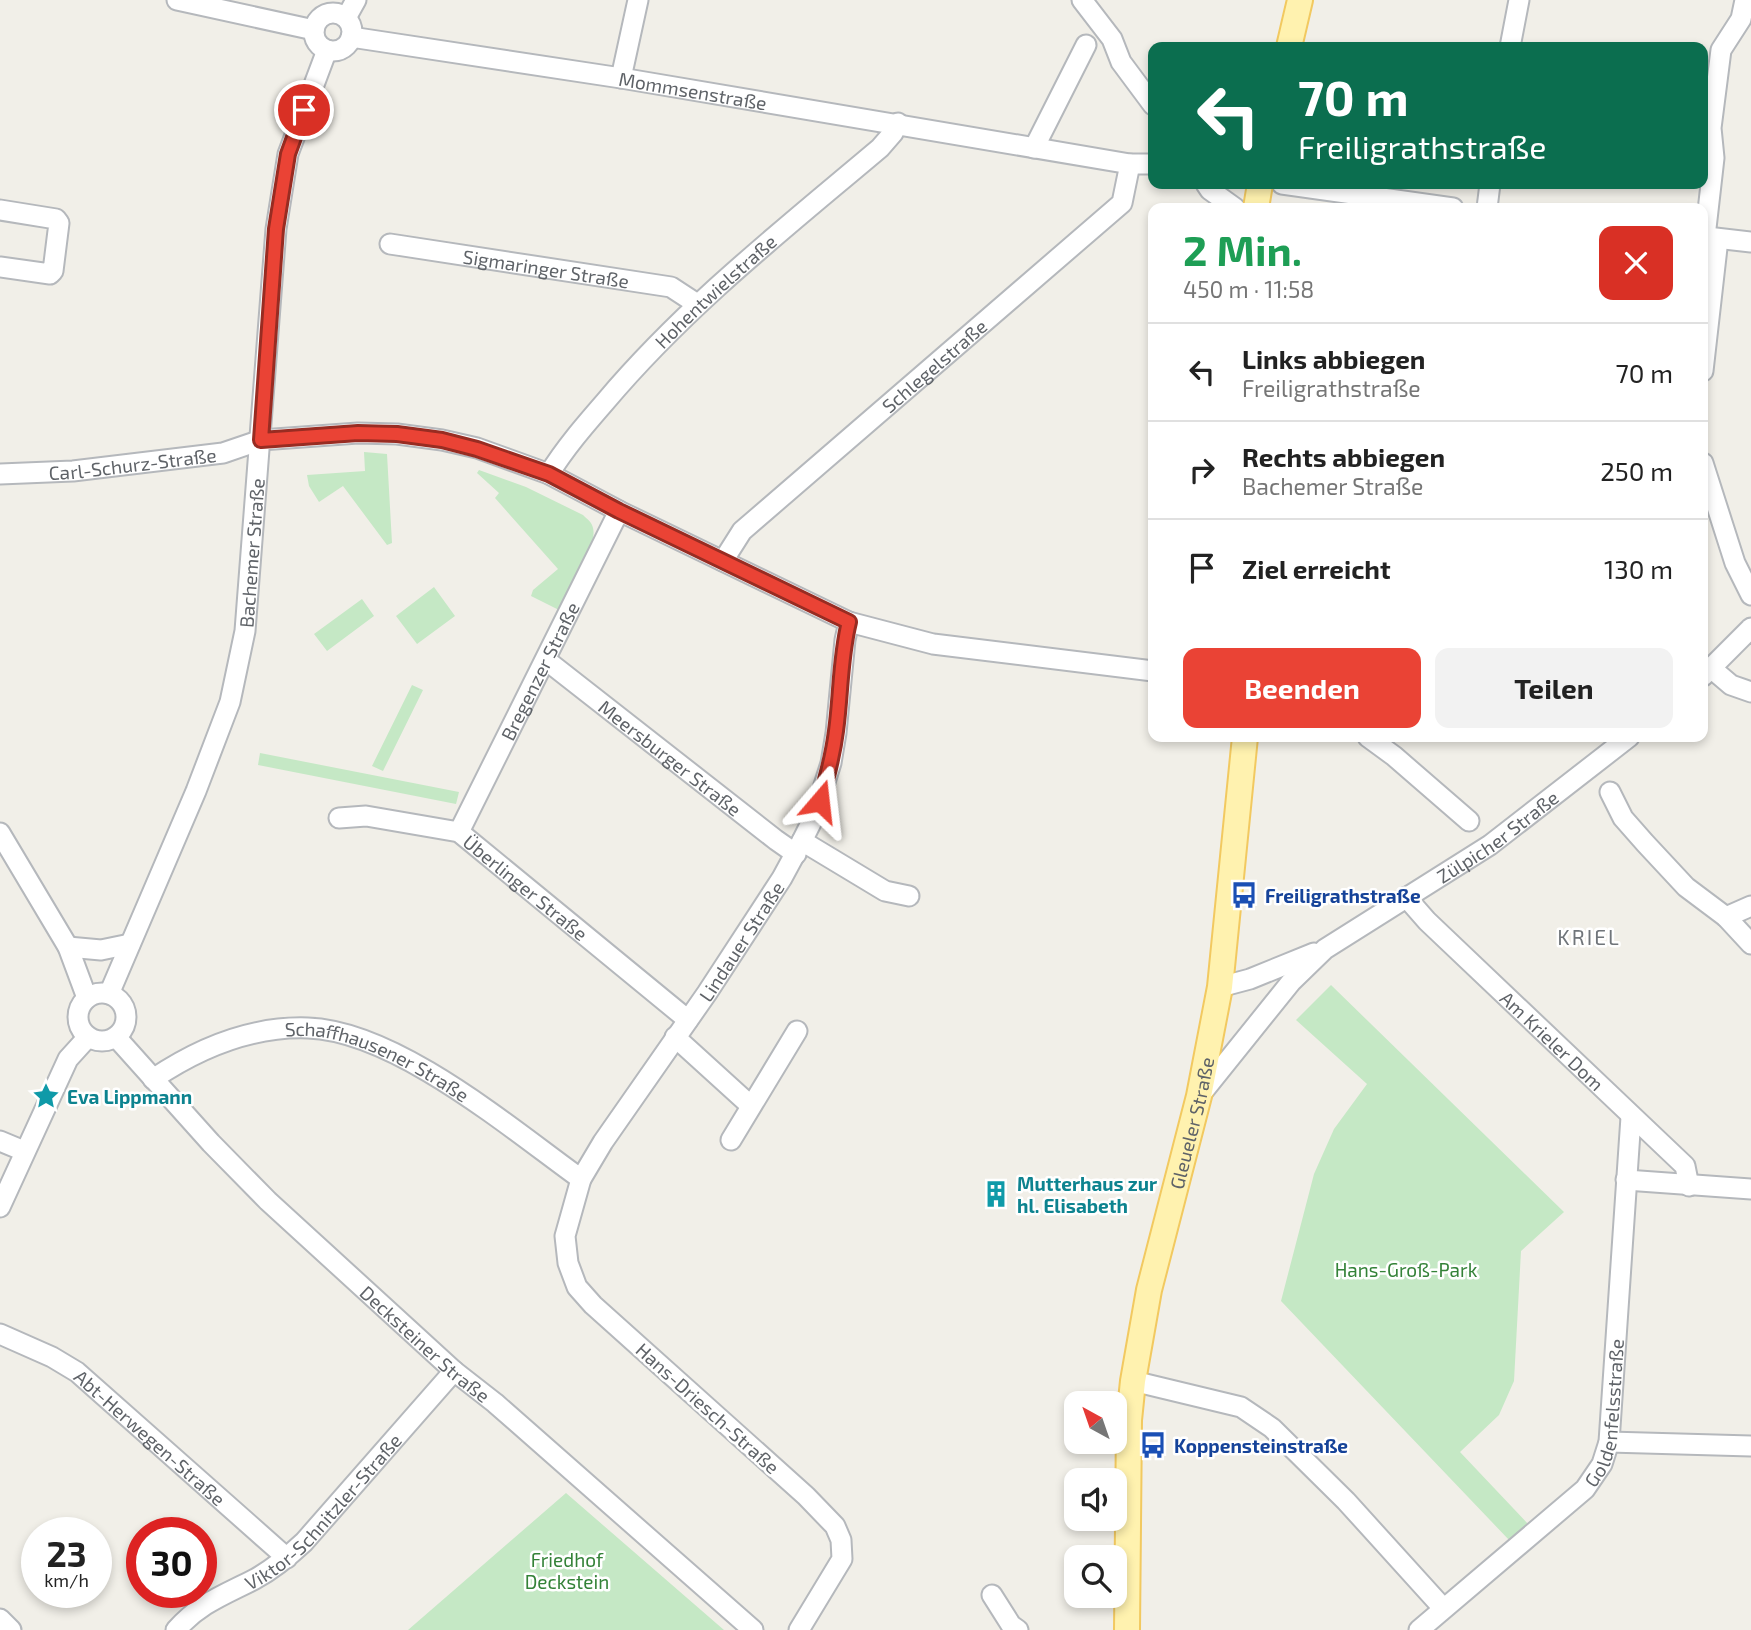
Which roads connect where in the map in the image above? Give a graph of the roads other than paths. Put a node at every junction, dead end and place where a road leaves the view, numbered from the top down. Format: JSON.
{"nodes":[{"id":1,"x":177,"y":0,"type":"edge"},
{"id":2,"x":356,"y":0,"type":"edge"},
{"id":3,"x":638,"y":0,"type":"edge"},
{"id":4,"x":1082,"y":0,"type":"edge"},
{"id":5,"x":1300,"y":0,"type":"edge"},
{"id":6,"x":1519,"y":0,"type":"edge"},
{"id":7,"x":1745,"y":0,"type":"edge"},
{"id":8,"x":349,"y":27,"type":"junction"},
{"id":9,"x":314,"y":30,"type":"junction"},
{"id":10,"x":1290,"y":42,"type":"edge"},
{"id":11,"x":1511,"y":42,"type":"edge"},
{"id":12,"x":1086,"y":45,"type":"dead end"},
{"id":13,"x":327,"y":50,"type":"junction"},
{"id":14,"x":621,"y":78,"type":"junction"},
{"id":15,"x":1148,"y":98,"type":"edge"},
{"id":16,"x":898,"y":123,"type":"junction"},
{"id":17,"x":1034,"y":148,"type":"junction"},
{"id":18,"x":1130,"y":164,"type":"junction"},
{"id":19,"x":1148,"y":164,"type":"edge"},
{"id":20,"x":1209,"y":189,"type":"edge"},
{"id":21,"x":1318,"y":189,"type":"edge"},
{"id":22,"x":1229,"y":203,"type":"edge"},
{"id":23,"x":1417,"y":203,"type":"edge"},
{"id":24,"x":0,"y":210,"type":"edge"},
{"id":25,"x":1708,"y":238,"type":"edge"},
{"id":26,"x":1751,"y":242,"type":"edge"},
{"id":27,"x":390,"y":244,"type":"dead end"},
{"id":28,"x":0,"y":267,"type":"edge"},
{"id":29,"x":697,"y":304,"type":"junction"},
{"id":30,"x":261,"y":440,"type":"junction"},
{"id":31,"x":0,"y":474,"type":"edge"},
{"id":32,"x":549,"y":474,"type":"junction"},
{"id":33,"x":1708,"y":479,"type":"edge"},
{"id":34,"x":619,"y":511,"type":"junction"},
{"id":35,"x":723,"y":561,"type":"junction"},
{"id":36,"x":1751,"y":595,"type":"edge"},
{"id":37,"x":849,"y":622,"type":"junction"},
{"id":38,"x":1751,"y":628,"type":"edge"},
{"id":39,"x":546,"y":660,"type":"junction"},
{"id":40,"x":1148,"y":670,"type":"edge"},
{"id":41,"x":1708,"y":671,"type":"edge"},
{"id":42,"x":1708,"y":673,"type":"edge"},
{"id":43,"x":1751,"y":692,"type":"edge"},
{"id":44,"x":1244,"y":742,"type":"edge"},
{"id":45,"x":1375,"y":742,"type":"edge"},
{"id":46,"x":1623,"y":742,"type":"edge"},
{"id":47,"x":1610,"y":792,"type":"dead end"},
{"id":48,"x":339,"y":818,"type":"dead end"},
{"id":49,"x":1469,"y":821,"type":"dead end"},
{"id":50,"x":459,"y":832,"type":"junction"},
{"id":51,"x":0,"y":833,"type":"edge"},
{"id":52,"x":799,"y":847,"type":"junction"},
{"id":53,"x":909,"y":896,"type":"dead end"},
{"id":54,"x":1406,"y":897,"type":"junction"},
{"id":55,"x":1751,"y":906,"type":"edge"},
{"id":56,"x":1726,"y":917,"type":"junction"},
{"id":57,"x":130,"y":944,"type":"junction"},
{"id":58,"x":1751,"y":944,"type":"edge"},
{"id":59,"x":68,"y":947,"type":"junction"},
{"id":60,"x":1325,"y":949,"type":"junction"},
{"id":61,"x":1220,"y":986,"type":"junction"},
{"id":62,"x":109,"y":995,"type":"junction"},
{"id":63,"x":88,"y":999,"type":"junction"},
{"id":64,"x":688,"y":1020,"type":"junction"},
{"id":65,"x":797,"y":1031,"type":"dead end"},
{"id":66,"x":88,"y":1037,"type":"junction"},
{"id":67,"x":116,"y":1037,"type":"junction"},
{"id":68,"x":675,"y":1037,"type":"junction"},
{"id":69,"x":153,"y":1079,"type":"junction"},
{"id":70,"x":1199,"y":1096,"type":"junction"},
{"id":71,"x":751,"y":1106,"type":"junction"},
{"id":72,"x":1631,"y":1117,"type":"junction"},
{"id":73,"x":731,"y":1140,"type":"dead end"},
{"id":74,"x":0,"y":1141,"type":"edge"},
{"id":75,"x":24,"y":1151,"type":"junction"},
{"id":76,"x":581,"y":1179,"type":"junction"},
{"id":77,"x":1626,"y":1180,"type":"junction"},
{"id":78,"x":1689,"y":1186,"type":"junction"},
{"id":79,"x":1751,"y":1189,"type":"edge"},
{"id":80,"x":0,"y":1206,"type":"edge"},
{"id":81,"x":0,"y":1334,"type":"edge"},
{"id":82,"x":454,"y":1371,"type":"junction"},
{"id":83,"x":1133,"y":1381,"type":"junction"},
{"id":84,"x":1609,"y":1442,"type":"junction"},
{"id":85,"x":1751,"y":1446,"type":"edge"},
{"id":86,"x":287,"y":1558,"type":"junction"},
{"id":87,"x":992,"y":1595,"type":"dead end"},
{"id":88,"x":1443,"y":1608,"type":"junction"},
{"id":89,"x":0,"y":1619,"type":"edge"},
{"id":90,"x":11,"y":1630,"type":"edge"},
{"id":91,"x":176,"y":1630,"type":"edge"},
{"id":92,"x":752,"y":1630,"type":"edge"},
{"id":93,"x":799,"y":1630,"type":"edge"},
{"id":94,"x":1018,"y":1630,"type":"edge"},
{"id":95,"x":1127,"y":1630,"type":"edge"},
{"id":96,"x":1419,"y":1630,"type":"edge"}],
"edges":[{"from":1,"to":9,"type":"street"},
{"from":2,"to":8,"type":"street"},
{"from":3,"to":14,"type":"street"},
{"from":4,"to":15,"type":"street"},
{"from":5,"to":10,"type":"main road"},
{"from":6,"to":11,"type":"street"},
{"from":7,"to":25,"type":"street"},
{"from":8,"to":9,"type":"street"},
{"from":8,"to":13,"type":"street"},
{"from":8,"to":14,"type":"street","name":"Mommsenstraße"},
{"from":9,"to":13,"type":"street"},
{"from":12,"to":17,"type":"street"},
{"from":13,"to":30,"type":"street","name":"Bachemer Straße"},
{"from":14,"to":16,"type":"street","name":"Mommsenstraße"},
{"from":16,"to":17,"type":"street","name":"Mommsenstraße"},
{"from":16,"to":29,"type":"street","name":"Hohentwielstraße"},
{"from":17,"to":18,"type":"street","name":"Mommsenstraße"},
{"from":18,"to":19,"type":"street","name":"Mommsenstraße"},
{"from":18,"to":35,"type":"street","name":"Schlegelstraße"},
{"from":20,"to":22,"type":"street"},
{"from":21,"to":23,"type":"street"},
{"from":24,"to":28,"type":"street"},
{"from":25,"to":26,"type":"street"},
{"from":27,"to":29,"type":"street","name":"Sigmaringer Straße"},
{"from":29,"to":32,"type":"street","name":"Hohentwielstraße"},
{"from":30,"to":31,"type":"street","name":"Carl-Schurz-Straße"},
{"from":30,"to":32,"type":"street"},
{"from":30,"to":57,"type":"street","name":"Bachemer Straße"},
{"from":32,"to":34,"type":"street"},
{"from":33,"to":36,"type":"street"},
{"from":34,"to":35,"type":"street"},
{"from":34,"to":39,"type":"street","name":"Bregenzer Straße"},
{"from":35,"to":37,"type":"street"},
{"from":37,"to":40,"type":"street"},
{"from":37,"to":52,"type":"street","name":"Lindauer Straße"},
{"from":38,"to":41,"type":"street"},
{"from":39,"to":50,"type":"street","name":"Bregenzer Straße"},
{"from":39,"to":52,"type":"street","name":"Meersburger Straße"},
{"from":42,"to":43,"type":"street"},
{"from":44,"to":61,"type":"main road","name":"Gleueler Straße"},
{"from":45,"to":49,"type":"street"},
{"from":46,"to":54,"type":"street","name":"Zülpicher Straße"},
{"from":47,"to":56,"type":"street"},
{"from":48,"to":50,"type":"street","name":"Überlinger Straße"},
{"from":50,"to":64,"type":"street","name":"Überlinger Straße"},
{"from":51,"to":59,"type":"street"},
{"from":52,"to":53,"type":"street"},
{"from":52,"to":64,"type":"street","name":"Lindauer Straße"},
{"from":54,"to":60,"type":"street","name":"Zülpicher Straße"},
{"from":54,"to":72,"type":"street","name":"Am Krieler Dom"},
{"from":55,"to":56,"type":"street"},
{"from":56,"to":58,"type":"street"},
{"from":57,"to":59,"type":"street"},
{"from":57,"to":62,"type":"street","name":"Bachemer Straße"},
{"from":59,"to":63,"type":"street"},
{"from":60,"to":61,"type":"street","name":"Zülpicher Straße"},
{"from":60,"to":70,"type":"street","name":"Zülpicher Straße"},
{"from":61,"to":70,"type":"main road","name":"Gleueler Straße"},
{"from":62,"to":63,"type":"street"},
{"from":62,"to":67,"type":"street"},
{"from":63,"to":66,"type":"street"},
{"from":64,"to":68,"type":"street","name":"Lindauer Straße"},
{"from":65,"to":71,"type":"street"},
{"from":66,"to":67,"type":"street"},
{"from":66,"to":75,"type":"street"},
{"from":67,"to":69,"type":"street","name":"Decksteiner Straße"},
{"from":68,"to":71,"type":"street"},
{"from":68,"to":76,"type":"street","name":"Lindauer Straße"},
{"from":69,"to":76,"type":"street","name":"Schaffhausener Straße"},
{"from":69,"to":82,"type":"street","name":"Decksteiner Straße"},
{"from":70,"to":83,"type":"main road","name":"Gleueler Straße"},
{"from":71,"to":73,"type":"street"},
{"from":72,"to":77,"type":"street","name":"Goldenfelsstraße"},
{"from":72,"to":78,"type":"street","name":"Am Krieler Dom"},
{"from":74,"to":75,"type":"street"},
{"from":75,"to":80,"type":"street"},
{"from":76,"to":93,"type":"street","name":"Hans-Driesch-Straße"},
{"from":77,"to":78,"type":"street"},
{"from":77,"to":84,"type":"street","name":"Goldenfelsstraße"},
{"from":78,"to":79,"type":"street"},
{"from":81,"to":86,"type":"street","name":"Abt-Herwegen-Straße"},
{"from":82,"to":86,"type":"street","name":"Viktor-Schnitzler-Straße"},
{"from":82,"to":92,"type":"street","name":"Decksteiner Straße"},
{"from":83,"to":88,"type":"street"},
{"from":83,"to":95,"type":"main road","name":"Gleueler Straße"},
{"from":84,"to":85,"type":"street"},
{"from":84,"to":88,"type":"street","name":"Goldenfelsstraße"},
{"from":86,"to":91,"type":"street","name":"Viktor-Schnitzler-Straße"},
{"from":87,"to":94,"type":"street"},
{"from":88,"to":96,"type":"street","name":"Goldenfelsstraße"},
{"from":89,"to":90,"type":"street"}]}
